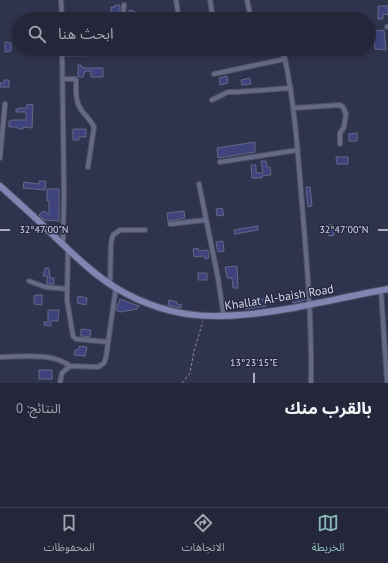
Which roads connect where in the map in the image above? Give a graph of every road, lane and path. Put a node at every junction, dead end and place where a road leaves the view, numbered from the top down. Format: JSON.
{"nodes":[{"id":1,"x":61,"y":0,"type":"edge"},
{"id":2,"x":176,"y":0,"type":"edge"},
{"id":3,"x":210,"y":0,"type":"edge"},
{"id":4,"x":247,"y":0,"type":"edge"},
{"id":5,"x":124,"y":5,"type":"dead end"},
{"id":6,"x":62,"y":12,"type":"edge"},
{"id":7,"x":124,"y":12,"type":"edge"},
{"id":8,"x":178,"y":12,"type":"edge"},
{"id":9,"x":212,"y":12,"type":"edge"},
{"id":10,"x":249,"y":12,"type":"edge"},
{"id":11,"x":62,"y":56,"type":"edge"},
{"id":12,"x":284,"y":56,"type":"edge"},
{"id":13,"x":285,"y":59,"type":"junction"},
{"id":14,"x":214,"y":74,"type":"dead end"},
{"id":15,"x":62,"y":79,"type":"junction"},
{"id":16,"x":291,"y":88,"type":"junction"},
{"id":17,"x":212,"y":100,"type":"dead end"},
{"id":18,"x":5,"y":104,"type":"dead end"},
{"id":19,"x":294,"y":108,"type":"junction"},
{"id":20,"x":340,"y":144,"type":"dead end"},
{"id":21,"x":298,"y":150,"type":"junction"},
{"id":22,"x":0,"y":158,"type":"edge"},
{"id":23,"x":220,"y":162,"type":"dead end"},
{"id":24,"x":88,"y":166,"type":"dead end"},
{"id":25,"x":199,"y":184,"type":"dead end"},
{"id":26,"x":0,"y":186,"type":"edge"},
{"id":27,"x":206,"y":220,"type":"junction"},
{"id":28,"x":170,"y":224,"type":"dead end"},
{"id":29,"x":145,"y":230,"type":"dead end"},
{"id":30,"x":66,"y":246,"type":"junction"},
{"id":31,"x":29,"y":281,"type":"dead end"},
{"id":32,"x":110,"y":283,"type":"junction"},
{"id":33,"x":116,"y":288,"type":"junction"},
{"id":34,"x":67,"y":289,"type":"junction"},
{"id":35,"x":388,"y":289,"type":"edge"},
{"id":36,"x":381,"y":290,"type":"junction"},
{"id":37,"x":310,"y":305,"type":"junction"},
{"id":38,"x":204,"y":316,"type":"junction"},
{"id":39,"x":224,"y":317,"type":"junction"},
{"id":40,"x":108,"y":342,"type":"junction"},
{"id":41,"x":0,"y":357,"type":"edge"},
{"id":42,"x":70,"y":366,"type":"junction"},
{"id":43,"x":387,"y":381,"type":"edge"},
{"id":44,"x":60,"y":383,"type":"edge"},
{"id":45,"x":182,"y":383,"type":"edge"},
{"id":46,"x":311,"y":383,"type":"edge"}],
"edges":[{"from":1,"to":6,"type":"street"},
{"from":2,"to":8,"type":"street"},
{"from":3,"to":9,"type":"street"},
{"from":4,"to":10,"type":"street"},
{"from":5,"to":7,"type":"street"},
{"from":11,"to":15,"type":"street"},
{"from":12,"to":13,"type":"street"},
{"from":13,"to":14,"type":"street"},
{"from":13,"to":16,"type":"street"},
{"from":15,"to":24,"type":"street"},
{"from":15,"to":30,"type":"street"},
{"from":16,"to":17,"type":"street"},
{"from":16,"to":19,"type":"street"},
{"from":18,"to":22,"type":"street"},
{"from":19,"to":20,"type":"street"},
{"from":19,"to":21,"type":"street"},
{"from":21,"to":23,"type":"street"},
{"from":21,"to":37,"type":"street"},
{"from":25,"to":27,"type":"street"},
{"from":26,"to":30,"type":"street","name":"Khallat Al-baish Road"},
{"from":27,"to":28,"type":"street"},
{"from":27,"to":39,"type":"street"},
{"from":29,"to":32,"type":"street"},
{"from":30,"to":32,"type":"street","name":"Khallat Al-baish Road"},
{"from":30,"to":34,"type":"street"},
{"from":31,"to":34,"type":"street"},
{"from":32,"to":33,"type":"street","name":"Khallat Al-baish Road"},
{"from":33,"to":38,"type":"street","name":"Khallat Al-baish Road"},
{"from":33,"to":40,"type":"street"},
{"from":34,"to":40,"type":"street"},
{"from":35,"to":36,"type":"street","name":"Khallat Al-baish Road"},
{"from":36,"to":37,"type":"street","name":"Khallat Al-baish Road"},
{"from":36,"to":43,"type":"street"},
{"from":37,"to":39,"type":"street","name":"Khallat Al-baish Road"},
{"from":37,"to":46,"type":"street"},
{"from":38,"to":39,"type":"street","name":"Khallat Al-baish Road"},
{"from":38,"to":45,"type":"path"},
{"from":40,"to":42,"type":"street"},
{"from":41,"to":42,"type":"street"},
{"from":42,"to":44,"type":"street"}]}
